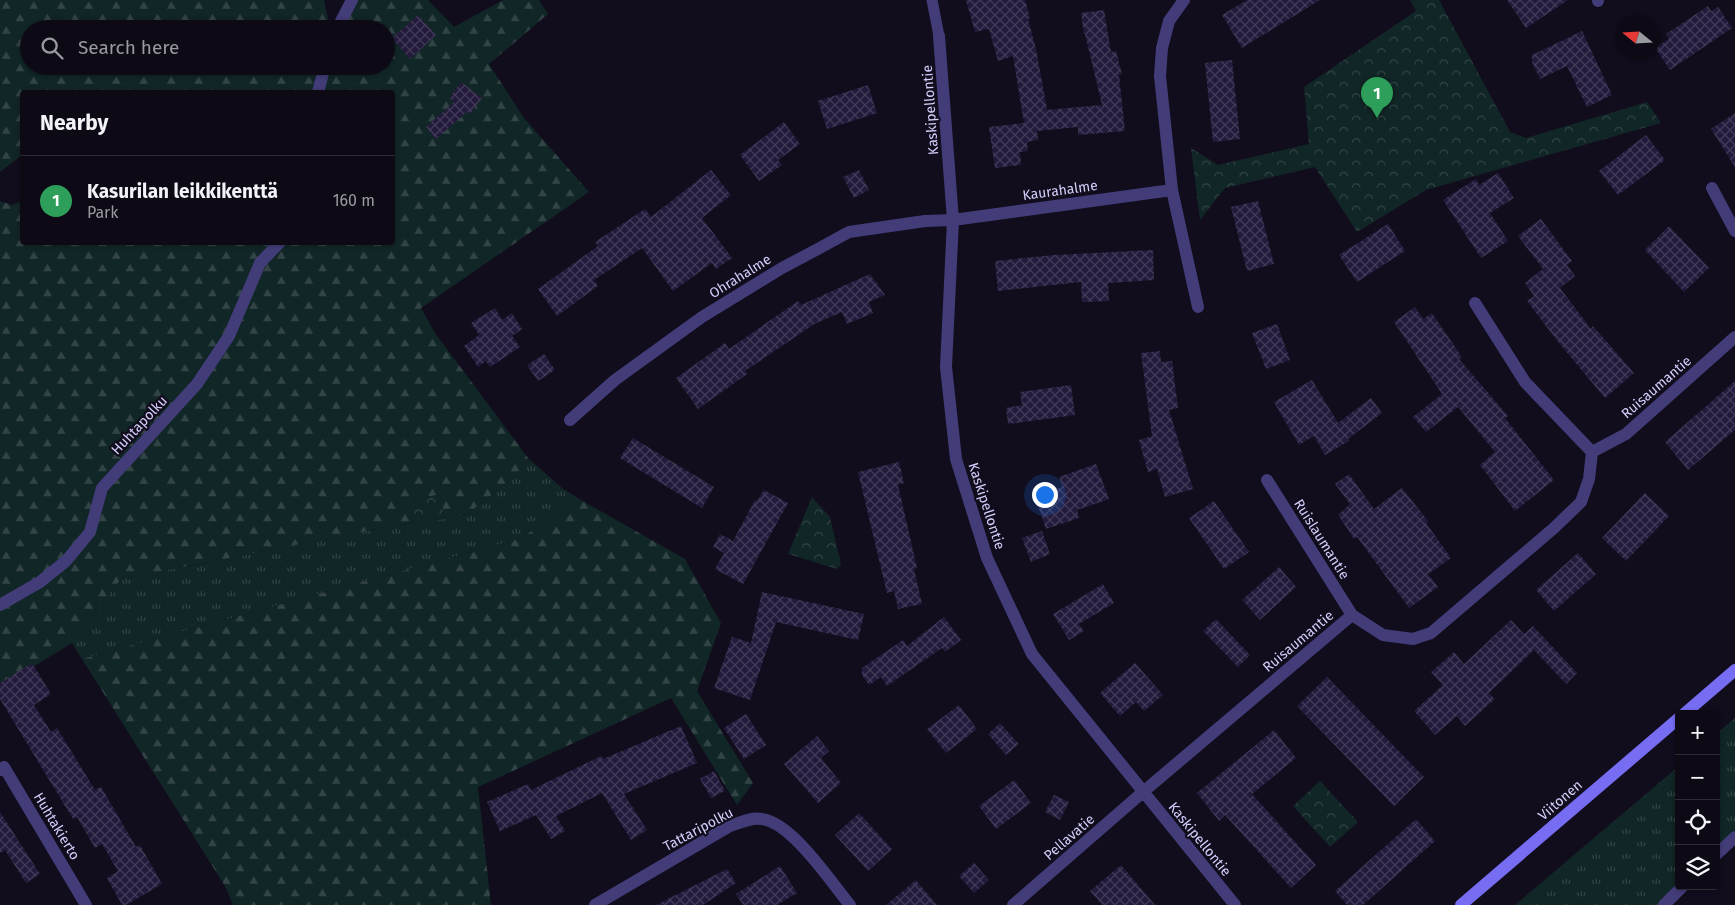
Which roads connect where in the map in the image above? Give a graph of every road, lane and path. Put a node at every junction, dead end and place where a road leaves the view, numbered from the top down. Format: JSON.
{"nodes":[{"id":1,"x":352,"y":0,"type":"edge"},
{"id":2,"x":932,"y":0,"type":"edge"},
{"id":3,"x":1184,"y":0,"type":"edge"},
{"id":4,"x":342,"y":20,"type":"edge"},
{"id":5,"x":939,"y":36,"type":"joint"},
{"id":6,"x":323,"y":75,"type":"edge"},
{"id":7,"x":319,"y":90,"type":"edge"},
{"id":8,"x":1712,"y":188,"type":"dead end"},
{"id":9,"x":1172,"y":190,"type":"junction"},
{"id":10,"x":953,"y":220,"type":"junction"},
{"id":11,"x":1735,"y":231,"type":"edge"},
{"id":12,"x":277,"y":245,"type":"edge"},
{"id":13,"x":1475,"y":303,"type":"dead end"},
{"id":14,"x":1198,"y":307,"type":"dead end"},
{"id":15,"x":1735,"y":337,"type":"edge"},
{"id":16,"x":570,"y":420,"type":"dead end"},
{"id":17,"x":1592,"y":452,"type":"junction"},
{"id":18,"x":1267,"y":480,"type":"dead end"},
{"id":19,"x":0,"y":605,"type":"edge"},
{"id":20,"x":1352,"y":615,"type":"junction"},
{"id":21,"x":1735,"y":670,"type":"edge"},
{"id":22,"x":1689,"y":710,"type":"edge"},
{"id":23,"x":1675,"y":721,"type":"edge"},
{"id":24,"x":1,"y":766,"type":"edge"},
{"id":25,"x":1143,"y":792,"type":"junction"},
{"id":26,"x":1735,"y":837,"type":"edge"},
{"id":27,"x":1720,"y":851,"type":"edge"},
{"id":28,"x":1679,"y":890,"type":"edge"},
{"id":29,"x":86,"y":905,"type":"edge"},
{"id":30,"x":595,"y":905,"type":"edge"},
{"id":31,"x":850,"y":905,"type":"edge"},
{"id":32,"x":1013,"y":905,"type":"edge"},
{"id":33,"x":1235,"y":905,"type":"edge"},
{"id":34,"x":1461,"y":905,"type":"edge"},
{"id":35,"x":1664,"y":905,"type":"edge"}],
"edges":[{"from":1,"to":4,"type":"street"},
{"from":2,"to":5,"type":"lane"},
{"from":3,"to":9,"type":"street"},
{"from":5,"to":10,"type":"street","name":"Kaskipellontie"},
{"from":6,"to":7,"type":"street"},
{"from":8,"to":11,"type":"street"},
{"from":9,"to":10,"type":"street","name":"Kaurahalme"},
{"from":9,"to":14,"type":"street"},
{"from":10,"to":16,"type":"street","name":"Ohrahalme"},
{"from":10,"to":25,"type":"street","name":"Kaskipellontie"},
{"from":12,"to":19,"type":"street","name":"Huhtapolku"},
{"from":13,"to":17,"type":"street"},
{"from":15,"to":17,"type":"street","name":"Ruisaumantie"},
{"from":17,"to":20,"type":"street","name":"Ruisaumantie"},
{"from":18,"to":20,"type":"street","name":"Ruislaumantie"},
{"from":20,"to":25,"type":"street","name":"Ruisaumantie"},
{"from":21,"to":22,"type":"main road"},
{"from":23,"to":34,"type":"main road","name":"Viitonen"},
{"from":24,"to":29,"type":"street","name":"Huhtakierto"},
{"from":25,"to":32,"type":"street","name":"Pellavatie"},
{"from":25,"to":33,"type":"street","name":"Kaskipellontie"},
{"from":26,"to":27,"type":"street"},
{"from":28,"to":35,"type":"street"},
{"from":30,"to":31,"type":"street","name":"Tattaripolku"}]}
